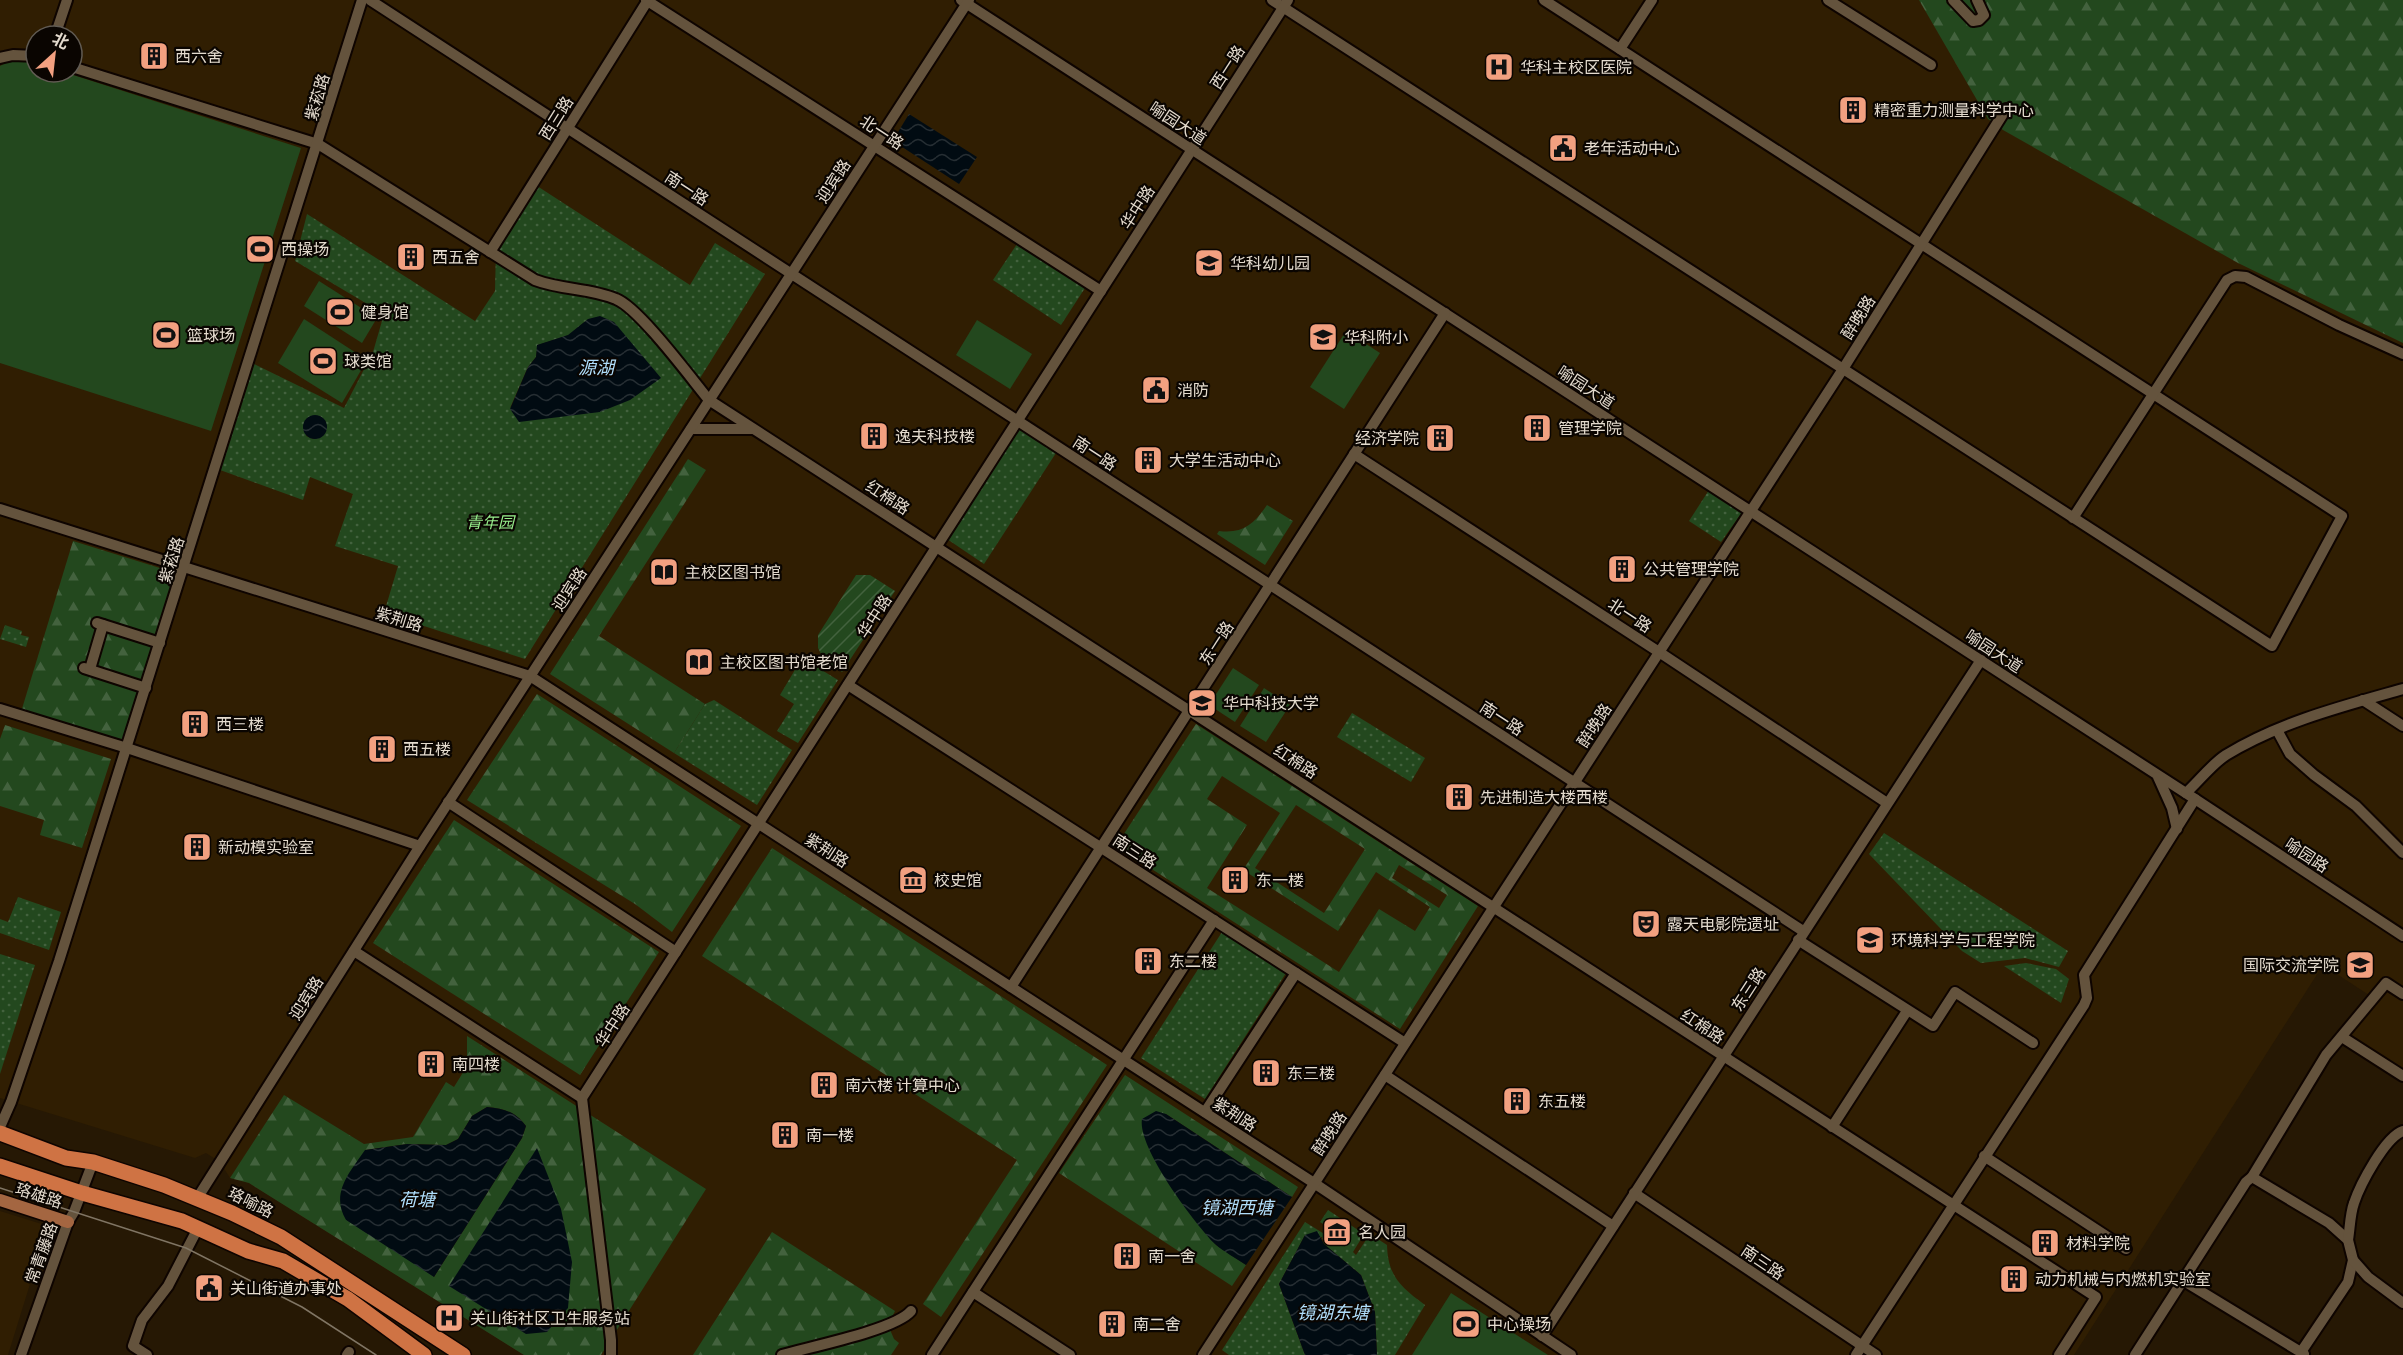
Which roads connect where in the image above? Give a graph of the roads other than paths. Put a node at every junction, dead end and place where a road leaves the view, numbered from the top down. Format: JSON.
{"nodes":[{"id":1,"x":67,"y":0,"type":"edge"},
{"id":2,"x":362,"y":0,"type":"edge"},
{"id":3,"x":370,"y":0,"type":"edge"},
{"id":4,"x":647,"y":0,"type":"edge"},
{"id":5,"x":1272,"y":0,"type":"edge"},
{"id":6,"x":1544,"y":0,"type":"edge"},
{"id":7,"x":1652,"y":0,"type":"edge"},
{"id":8,"x":1828,"y":0,"type":"edge"},
{"id":9,"x":1953,"y":0,"type":"edge"},
{"id":10,"x":1977,"y":0,"type":"edge"},
{"id":11,"x":965,"y":1,"type":"edge"},
{"id":12,"x":1286,"y":4,"type":"edge"},
{"id":13,"x":59,"y":24,"type":"edge"},
{"id":14,"x":1620,"y":49,"type":"junction"},
{"id":15,"x":24,"y":55,"type":"edge"},
{"id":16,"x":0,"y":58,"type":"edge"},
{"id":17,"x":1931,"y":65,"type":"dead end"},
{"id":18,"x":84,"y":71,"type":"edge"},
{"id":19,"x":2006,"y":109,"type":"dead end"},
{"id":20,"x":567,"y":128,"type":"junction"},
{"id":21,"x":318,"y":144,"type":"junction"},
{"id":22,"x":875,"y":145,"type":"junction"},
{"id":23,"x":1191,"y":149,"type":"junction"},
{"id":24,"x":1921,"y":244,"type":"junction"},
{"id":25,"x":490,"y":252,"type":"junction"},
{"id":26,"x":791,"y":274,"type":"junction"},
{"id":27,"x":1101,"y":291,"type":"junction"},
{"id":28,"x":1445,"y":313,"type":"junction"},
{"id":29,"x":2403,"y":354,"type":"edge"},
{"id":30,"x":1843,"y":369,"type":"junction"},
{"id":31,"x":2153,"y":394,"type":"junction"},
{"id":32,"x":710,"y":400,"type":"junction"},
{"id":33,"x":1017,"y":421,"type":"junction"},
{"id":34,"x":690,"y":429,"type":"junction"},
{"id":35,"x":755,"y":429,"type":"junction"},
{"id":36,"x":1354,"y":454,"type":"junction"},
{"id":37,"x":0,"y":509,"type":"edge"},
{"id":38,"x":1750,"y":511,"type":"junction"},
{"id":39,"x":2073,"y":518,"type":"junction"},
{"id":40,"x":937,"y":547,"type":"junction"},
{"id":41,"x":184,"y":567,"type":"junction"},
{"id":42,"x":1271,"y":585,"type":"junction"},
{"id":43,"x":160,"y":643,"type":"junction"},
{"id":44,"x":1659,"y":652,"type":"junction"},
{"id":45,"x":1981,"y":660,"type":"junction"},
{"id":46,"x":530,"y":676,"type":"junction"},
{"id":47,"x":848,"y":685,"type":"junction"},
{"id":48,"x":146,"y":688,"type":"junction"},
{"id":49,"x":2403,"y":689,"type":"edge"},
{"id":50,"x":2363,"y":700,"type":"junction"},
{"id":51,"x":0,"y":710,"type":"edge"},
{"id":52,"x":1190,"y":711,"type":"junction"},
{"id":53,"x":2403,"y":726,"type":"edge"},
{"id":54,"x":2277,"y":730,"type":"junction"},
{"id":55,"x":127,"y":747,"type":"junction"},
{"id":56,"x":2156,"y":774,"type":"junction"},
{"id":57,"x":1574,"y":782,"type":"junction"},
{"id":58,"x":2191,"y":796,"type":"junction"},
{"id":59,"x":448,"y":802,"type":"junction"},
{"id":60,"x":1887,"y":803,"type":"junction"},
{"id":61,"x":759,"y":824,"type":"junction"},
{"id":62,"x":2176,"y":829,"type":"junction"},
{"id":63,"x":2403,"y":836,"type":"edge"},
{"id":64,"x":2393,"y":843,"type":"junction"},
{"id":65,"x":420,"y":846,"type":"junction"},
{"id":66,"x":1102,"y":847,"type":"junction"},
{"id":67,"x":2403,"y":853,"type":"edge"},
{"id":68,"x":1494,"y":907,"type":"junction"},
{"id":69,"x":1215,"y":920,"type":"junction"},
{"id":70,"x":1800,"y":935,"type":"junction"},
{"id":71,"x":2403,"y":936,"type":"edge"},
{"id":72,"x":354,"y":951,"type":"junction"},
{"id":73,"x":676,"y":952,"type":"junction"},
{"id":74,"x":1296,"y":973,"type":"junction"},
{"id":75,"x":1011,"y":987,"type":"junction"},
{"id":76,"x":2403,"y":994,"type":"edge"},
{"id":77,"x":1907,"y":1011,"type":"junction"},
{"id":78,"x":2342,"y":1037,"type":"junction"},
{"id":79,"x":1405,"y":1043,"type":"junction"},
{"id":80,"x":2033,"y":1043,"type":"dead end"},
{"id":81,"x":1722,"y":1056,"type":"junction"},
{"id":82,"x":1124,"y":1060,"type":"junction"},
{"id":83,"x":1385,"y":1075,"type":"junction"},
{"id":84,"x":2403,"y":1076,"type":"edge"},
{"id":85,"x":582,"y":1098,"type":"junction"},
{"id":86,"x":1205,"y":1112,"type":"junction"},
{"id":87,"x":1832,"y":1126,"type":"junction"},
{"id":88,"x":0,"y":1127,"type":"edge"},
{"id":89,"x":2403,"y":1131,"type":"edge"},
{"id":90,"x":0,"y":1133,"type":"edge"},
{"id":91,"x":1984,"y":1156,"type":"junction"},
{"id":92,"x":93,"y":1162,"type":"junction"},
{"id":93,"x":0,"y":1167,"type":"edge"},
{"id":94,"x":2252,"y":1177,"type":"junction"},
{"id":95,"x":1314,"y":1183,"type":"junction"},
{"id":96,"x":82,"y":1193,"type":"junction"},
{"id":97,"x":1634,"y":1193,"type":"junction"},
{"id":98,"x":198,"y":1197,"type":"junction"},
{"id":99,"x":0,"y":1200,"type":"edge"},
{"id":100,"x":1953,"y":1204,"type":"junction"},
{"id":101,"x":68,"y":1222,"type":"junction"},
{"id":102,"x":1613,"y":1226,"type":"junction"},
{"id":103,"x":198,"y":1228,"type":"junction"},
{"id":104,"x":2348,"y":1240,"type":"junction"},
{"id":105,"x":2126,"y":1249,"type":"dead end"},
{"id":106,"x":2353,"y":1260,"type":"junction"},
{"id":107,"x":2184,"y":1281,"type":"junction"},
{"id":108,"x":973,"y":1292,"type":"junction"},
{"id":109,"x":2403,"y":1303,"type":"edge"},
{"id":110,"x":911,"y":1311,"type":"dead end"},
{"id":111,"x":1542,"y":1336,"type":"junction"},
{"id":112,"x":131,"y":1350,"type":"edge"},
{"id":113,"x":1859,"y":1351,"type":"edge"},
{"id":114,"x":2303,"y":1353,"type":"edge"},
{"id":115,"x":21,"y":1355,"type":"edge"},
{"id":116,"x":147,"y":1355,"type":"edge"},
{"id":117,"x":424,"y":1355,"type":"edge"},
{"id":118,"x":464,"y":1355,"type":"edge"},
{"id":119,"x":611,"y":1355,"type":"edge"},
{"id":120,"x":782,"y":1355,"type":"edge"},
{"id":121,"x":932,"y":1355,"type":"edge"},
{"id":122,"x":1071,"y":1355,"type":"edge"},
{"id":123,"x":1203,"y":1355,"type":"edge"},
{"id":124,"x":1571,"y":1355,"type":"edge"},
{"id":125,"x":1876,"y":1355,"type":"edge"},
{"id":126,"x":2059,"y":1355,"type":"edge"},
{"id":127,"x":2135,"y":1355,"type":"edge"}],
"edges":[{"from":1,"to":13,"type":"street"},
{"from":2,"to":21,"type":"street","name":"紫菘路"},
{"from":3,"to":20,"type":"street","name":"南一路"},
{"from":4,"to":20,"type":"street","name":"西三路"},
{"from":4,"to":22,"type":"street","name":"北一路"},
{"from":5,"to":12,"type":"street"},
{"from":6,"to":14,"type":"street"},
{"from":7,"to":14,"type":"street"},
{"from":8,"to":17,"type":"street"},
{"from":9,"to":10,"type":"street"},
{"from":11,"to":22,"type":"street","name":"迎宾路"},
{"from":11,"to":23,"type":"street","name":"喻园大道"},
{"from":12,"to":23,"type":"street","name":"西一路"},
{"from":12,"to":30,"type":"street"},
{"from":14,"to":24,"type":"street"},
{"from":15,"to":16,"type":"street"},
{"from":18,"to":21,"type":"street","name":"红棉路"},
{"from":19,"to":24,"type":"street","name":"醉晚路"},
{"from":20,"to":25,"type":"street","name":"西三路"},
{"from":20,"to":26,"type":"street","name":"南一路"},
{"from":21,"to":25,"type":"street","name":"红棉路"},
{"from":21,"to":41,"type":"street","name":"紫菘路"},
{"from":22,"to":26,"type":"street","name":"迎宾路"},
{"from":22,"to":27,"type":"street","name":"北一路"},
{"from":23,"to":27,"type":"street","name":"华中路"},
{"from":23,"to":28,"type":"street","name":"喻园大道"},
{"from":24,"to":30,"type":"street","name":"醉晚路"},
{"from":24,"to":31,"type":"street"},
{"from":25,"to":32,"type":"street","name":"红棉路"},
{"from":26,"to":32,"type":"street","name":"迎宾路"},
{"from":26,"to":33,"type":"street","name":"南一路"},
{"from":27,"to":33,"type":"street","name":"华中路"},
{"from":28,"to":36,"type":"street","name":"东一路"},
{"from":28,"to":38,"type":"street","name":"喻园大道"},
{"from":29,"to":31,"type":"street"},
{"from":30,"to":38,"type":"street","name":"醉晚路"},
{"from":30,"to":39,"type":"street"},
{"from":31,"to":39,"type":"street"},
{"from":31,"to":39,"type":"street"},
{"from":32,"to":34,"type":"street","name":"迎宾路"},
{"from":32,"to":35,"type":"street","name":"红棉路"},
{"from":33,"to":40,"type":"street","name":"华中路"},
{"from":33,"to":42,"type":"street","name":"南一路"},
{"from":34,"to":35,"type":"street"},
{"from":34,"to":46,"type":"street","name":"迎宾路"},
{"from":35,"to":40,"type":"street","name":"红棉路"},
{"from":36,"to":42,"type":"street","name":"东一路"},
{"from":36,"to":44,"type":"street","name":"北一路"},
{"from":37,"to":41,"type":"street","name":"紫荆路"},
{"from":38,"to":44,"type":"street","name":"醉晚路"},
{"from":38,"to":45,"type":"street","name":"喻园大道"},
{"from":40,"to":47,"type":"street","name":"华中路"},
{"from":40,"to":52,"type":"street","name":"红棉路"},
{"from":41,"to":43,"type":"street","name":"紫菘路"},
{"from":41,"to":46,"type":"street","name":"紫荆路"},
{"from":42,"to":52,"type":"street","name":"东一路"},
{"from":42,"to":57,"type":"street","name":"南一路"},
{"from":43,"to":48,"type":"street","name":"紫菘路"},
{"from":43,"to":48,"type":"street"},
{"from":44,"to":57,"type":"street","name":"醉晚路"},
{"from":44,"to":60,"type":"street","name":"北一路"},
{"from":45,"to":56,"type":"street","name":"喻园大道"},
{"from":45,"to":60,"type":"street","name":"东三路"},
{"from":46,"to":59,"type":"street","name":"迎宾路"},
{"from":46,"to":61,"type":"street","name":"紫荆路"},
{"from":47,"to":61,"type":"street","name":"华中路"},
{"from":47,"to":66,"type":"street","name":"南三路"},
{"from":48,"to":55,"type":"street","name":"紫菘路"},
{"from":49,"to":50,"type":"street"},
{"from":50,"to":53,"type":"street"},
{"from":50,"to":54,"type":"street"},
{"from":51,"to":55,"type":"street"},
{"from":52,"to":66,"type":"street","name":"东一路"},
{"from":52,"to":68,"type":"street","name":"红棉路"},
{"from":54,"to":58,"type":"street"},
{"from":54,"to":64,"type":"street"},
{"from":55,"to":65,"type":"street"},
{"from":55,"to":88,"type":"street","name":"紫菘路"},
{"from":56,"to":58,"type":"street","name":"喻园大道"},
{"from":56,"to":62,"type":"street"},
{"from":57,"to":68,"type":"street","name":"醉晚路"},
{"from":57,"to":70,"type":"street","name":"南一路"},
{"from":58,"to":62,"type":"street"},
{"from":58,"to":71,"type":"street","name":"喻园路"},
{"from":59,"to":65,"type":"street","name":"迎宾路"},
{"from":59,"to":73,"type":"street"},
{"from":60,"to":70,"type":"street","name":"东三路"},
{"from":61,"to":73,"type":"street","name":"华中路"},
{"from":61,"to":75,"type":"street","name":"紫荆路"},
{"from":62,"to":91,"type":"street"},
{"from":63,"to":64,"type":"street"},
{"from":64,"to":67,"type":"street"},
{"from":65,"to":72,"type":"street","name":"迎宾路"},
{"from":66,"to":69,"type":"street","name":"南三路"},
{"from":66,"to":75,"type":"street","name":"东一路"},
{"from":68,"to":79,"type":"street","name":"醉晚路"},
{"from":68,"to":81,"type":"street","name":"红棉路"},
{"from":69,"to":74,"type":"street","name":"南三路"},
{"from":69,"to":82,"type":"street"},
{"from":70,"to":77,"type":"street","name":"南一路"},
{"from":70,"to":81,"type":"street","name":"东三路"},
{"from":72,"to":85,"type":"street"},
{"from":72,"to":98,"type":"street","name":"迎宾路"},
{"from":73,"to":85,"type":"street","name":"华中路"},
{"from":74,"to":79,"type":"street","name":"南三路"},
{"from":74,"to":86,"type":"street"},
{"from":75,"to":82,"type":"street","name":"紫荆路"},
{"from":76,"to":78,"type":"street"},
{"from":77,"to":80,"type":"street","name":"南一路"},
{"from":77,"to":87,"type":"street"},
{"from":78,"to":84,"type":"street"},
{"from":78,"to":94,"type":"street"},
{"from":79,"to":83,"type":"street","name":"醉晚路"},
{"from":81,"to":87,"type":"street","name":"红棉路"},
{"from":81,"to":97,"type":"street","name":"东三路"},
{"from":82,"to":86,"type":"street","name":"紫荆路"},
{"from":82,"to":108,"type":"street"},
{"from":83,"to":95,"type":"street","name":"醉晚路"},
{"from":83,"to":102,"type":"street"},
{"from":85,"to":119,"type":"street"},
{"from":86,"to":95,"type":"street","name":"紫荆路"},
{"from":87,"to":100,"type":"street","name":"红棉路"},
{"from":89,"to":104,"type":"street"},
{"from":90,"to":92,"type":"highway","name":"珞喻路"},
{"from":91,"to":100,"type":"street"},
{"from":91,"to":105,"type":"street"},
{"from":92,"to":96,"type":"street","name":"常青藤路"},
{"from":92,"to":98,"type":"highway","name":"珞喻路"},
{"from":93,"to":96,"type":"highway"},
{"from":94,"to":104,"type":"street"},
{"from":94,"to":107,"type":"street"},
{"from":95,"to":111,"type":"street","name":"紫荆路"},
{"from":95,"to":123,"type":"street","name":"醉晚路"},
{"from":96,"to":101,"type":"street","name":"常青藤路"},
{"from":96,"to":103,"type":"highway"},
{"from":97,"to":102,"type":"street","name":"东三路"},
{"from":97,"to":113,"type":"street","name":"南三路"},
{"from":98,"to":118,"type":"highway","name":"珞喻路"},
{"from":99,"to":101,"type":"main road","name":"珞雄路"},
{"from":100,"to":113,"type":"street"},
{"from":100,"to":126,"type":"street","name":"红棉路"},
{"from":101,"to":115,"type":"street","name":"常青藤路"},
{"from":102,"to":111,"type":"street","name":"东三路"},
{"from":103,"to":112,"type":"street"},
{"from":103,"to":117,"type":"highway"},
{"from":104,"to":106,"type":"street"},
{"from":106,"to":109,"type":"street"},
{"from":106,"to":114,"type":"street"},
{"from":107,"to":114,"type":"street"},
{"from":107,"to":127,"type":"street"},
{"from":108,"to":121,"type":"street"},
{"from":108,"to":122,"type":"street"},
{"from":110,"to":120,"type":"street"},
{"from":111,"to":124,"type":"street","name":"紫荆路"},
{"from":112,"to":116,"type":"street"},
{"from":113,"to":125,"type":"street","name":"南三路"}]}
